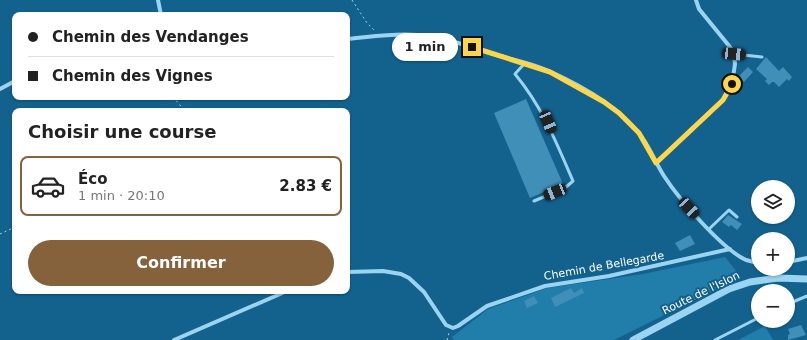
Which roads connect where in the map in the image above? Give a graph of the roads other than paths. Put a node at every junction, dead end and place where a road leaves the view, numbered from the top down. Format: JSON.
{"nodes":[{"id":1,"x":158,"y":0,"type":"edge"},
{"id":2,"x":696,"y":0,"type":"edge"},
{"id":3,"x":160,"y":12,"type":"edge"},
{"id":4,"x":350,"y":39,"type":"edge"},
{"id":5,"x":734,"y":54,"type":"junction"},
{"id":6,"x":762,"y":57,"type":"dead end"},
{"id":7,"x":525,"y":63,"type":"junction"},
{"id":8,"x":12,"y":82,"type":"edge"},
{"id":9,"x":0,"y":88,"type":"edge"},
{"id":10,"x":656,"y":163,"type":"junction"},
{"id":11,"x":534,"y":201,"type":"dead end"},
{"id":12,"x":737,"y":217,"type":"dead end"},
{"id":13,"x":709,"y":229,"type":"junction"},
{"id":14,"x":730,"y":249,"type":"junction"},
{"id":15,"x":807,"y":258,"type":"edge"},
{"id":16,"x":751,"y":261,"type":"edge"},
{"id":17,"x":795,"y":261,"type":"edge"},
{"id":18,"x":350,"y":272,"type":"edge"},
{"id":19,"x":807,"y":279,"type":"edge"},
{"id":20,"x":280,"y":294,"type":"edge"},
{"id":21,"x":807,"y":296,"type":"edge"},
{"id":22,"x":795,"y":301,"type":"edge"},
{"id":23,"x":751,"y":322,"type":"edge"},
{"id":24,"x":174,"y":340,"type":"edge"},
{"id":25,"x":633,"y":340,"type":"edge"},
{"id":26,"x":715,"y":340,"type":"edge"}],
"edges":[{"from":1,"to":3,"type":"street"},
{"from":2,"to":5,"type":"street"},
{"from":4,"to":7,"type":"street"},
{"from":5,"to":6,"type":"lane"},
{"from":5,"to":10,"type":"street"},
{"from":7,"to":10,"type":"street"},
{"from":7,"to":11,"type":"lane"},
{"from":8,"to":9,"type":"street"},
{"from":10,"to":13,"type":"street"},
{"from":12,"to":13,"type":"lane"},
{"from":13,"to":14,"type":"street"},
{"from":14,"to":16,"type":"street"},
{"from":14,"to":18,"type":"street","name":"Chemin de Bellegarde"},
{"from":15,"to":17,"type":"street"},
{"from":19,"to":25,"type":"street","name":"Route de l'Islon"},
{"from":20,"to":24,"type":"street"},
{"from":21,"to":22,"type":"lane"},
{"from":23,"to":26,"type":"lane"}]}
